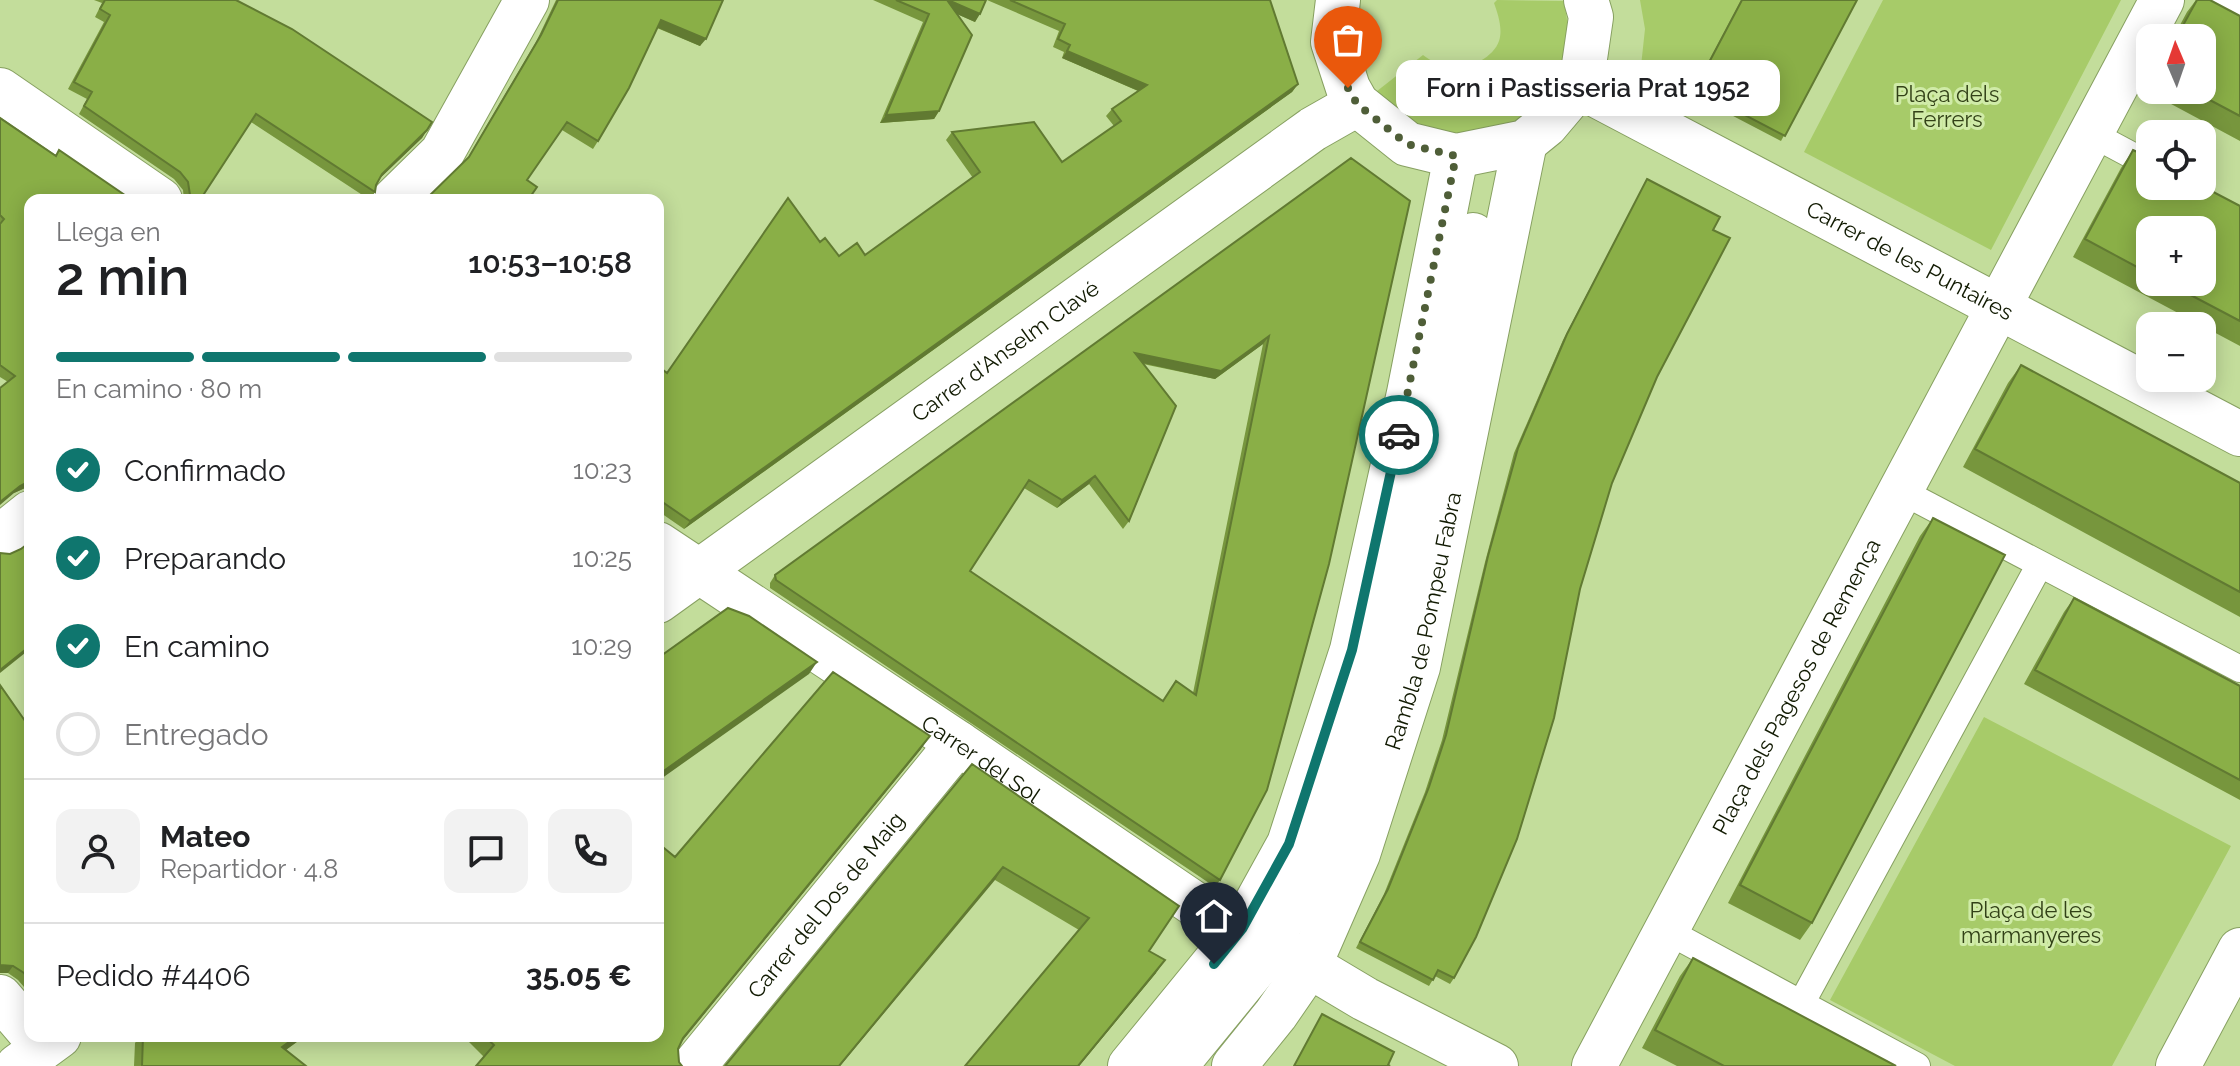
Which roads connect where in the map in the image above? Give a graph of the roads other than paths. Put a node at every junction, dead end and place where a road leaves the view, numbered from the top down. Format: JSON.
{"nodes":[{"id":1,"x":527,"y":0,"type":"edge"},
{"id":2,"x":1338,"y":0,"type":"edge"},
{"id":3,"x":1586,"y":0,"type":"edge"},
{"id":4,"x":2162,"y":0,"type":"edge"},
{"id":5,"x":2222,"y":0,"type":"edge"},
{"id":6,"x":2240,"y":10,"type":"edge"},
{"id":7,"x":1579,"y":86,"type":"junction"},
{"id":8,"x":0,"y":90,"type":"edge"},
{"id":9,"x":1357,"y":104,"type":"junction"},
{"id":10,"x":2092,"y":134,"type":"junction"},
{"id":11,"x":1525,"y":142,"type":"junction"},
{"id":12,"x":1456,"y":156,"type":"junction"},
{"id":13,"x":2136,"y":158,"type":"edge"},
{"id":14,"x":151,"y":194,"type":"edge"},
{"id":15,"x":400,"y":194,"type":"edge"},
{"id":16,"x":1473,"y":235,"type":"dead end"},
{"id":17,"x":1999,"y":307,"type":"junction"},
{"id":18,"x":2240,"y":434,"type":"edge"},
{"id":19,"x":1901,"y":491,"type":"junction"},
{"id":20,"x":24,"y":518,"type":"edge"},
{"id":21,"x":0,"y":537,"type":"edge"},
{"id":22,"x":664,"y":548,"type":"edge"},
{"id":23,"x":2040,"y":564,"type":"junction"},
{"id":24,"x":698,"y":572,"type":"junction"},
{"id":25,"x":664,"y":597,"type":"edge"},
{"id":26,"x":2240,"y":669,"type":"edge"},
{"id":27,"x":958,"y":743,"type":"junction"},
{"id":28,"x":1667,"y":931,"type":"junction"},
{"id":29,"x":1256,"y":936,"type":"junction"},
{"id":30,"x":2240,"y":950,"type":"edge"},
{"id":31,"x":1309,"y":966,"type":"junction"},
{"id":32,"x":0,"y":997,"type":"edge"},
{"id":33,"x":1801,"y":1004,"type":"junction"},
{"id":34,"x":24,"y":1026,"type":"edge"},
{"id":35,"x":694,"y":1066,"type":"edge"},
{"id":36,"x":1130,"y":1066,"type":"edge"},
{"id":37,"x":1175,"y":1066,"type":"edge"},
{"id":38,"x":1234,"y":1066,"type":"edge"},
{"id":39,"x":1496,"y":1066,"type":"edge"},
{"id":40,"x":1594,"y":1066,"type":"edge"},
{"id":41,"x":1917,"y":1066,"type":"edge"},
{"id":42,"x":2178,"y":1066,"type":"edge"}],
"edges":[{"from":1,"to":15,"type":"street"},
{"from":2,"to":9,"type":"street"},
{"from":3,"to":7,"type":"street"},
{"from":4,"to":10,"type":"street"},
{"from":5,"to":6,"type":"lane"},
{"from":7,"to":11,"type":"street"},
{"from":7,"to":17,"type":"street","name":"Carrer de les Puntaires"},
{"from":8,"to":14,"type":"street"},
{"from":9,"to":12,"type":"street"},
{"from":9,"to":24,"type":"street","name":"Carrer d'Anselm Clavé"},
{"from":10,"to":13,"type":"lane"},
{"from":10,"to":17,"type":"street"},
{"from":11,"to":12,"type":"street"},
{"from":11,"to":31,"type":"street","name":"Rambla de Pompeu Fabra"},
{"from":12,"to":29,"type":"street","name":"Rambla de Pompeu Fabra"},
{"from":16,"to":29,"type":"street","name":"Rambla de Pompeu Fabra"},
{"from":17,"to":18,"type":"street","name":"Carrer de les Puntaires"},
{"from":17,"to":19,"type":"street","name":"Plaça dels Pagesos de Remença"},
{"from":19,"to":23,"type":"lane"},
{"from":19,"to":28,"type":"street","name":"Plaça dels Pagesos de Remença"},
{"from":20,"to":21,"type":"street"},
{"from":22,"to":24,"type":"street","name":"Carrer del Sol"},
{"from":23,"to":26,"type":"lane"},
{"from":23,"to":33,"type":"lane"},
{"from":24,"to":25,"type":"street","name":"Carrer d'Anselm Clavé"},
{"from":24,"to":27,"type":"street","name":"Carrer del Sol"},
{"from":27,"to":29,"type":"street","name":"Carrer del Sol"},
{"from":27,"to":35,"type":"street","name":"Carrer del Dos de Maig"},
{"from":28,"to":33,"type":"lane"},
{"from":28,"to":40,"type":"street","name":"Plaça dels Pagesos de Remença"},
{"from":29,"to":31,"type":"street","name":"Carrer del Sol"},
{"from":29,"to":36,"type":"street","name":"Rambla de Pompeu Fabra"},
{"from":29,"to":37,"type":"street","name":"Rambla de Pompeu Fabra"},
{"from":30,"to":42,"type":"street"},
{"from":31,"to":38,"type":"street","name":"Rambla de Pompeu Fabra"},
{"from":31,"to":39,"type":"street","name":"Carrer del Sol"},
{"from":32,"to":34,"type":"street"},
{"from":33,"to":41,"type":"lane"}]}
